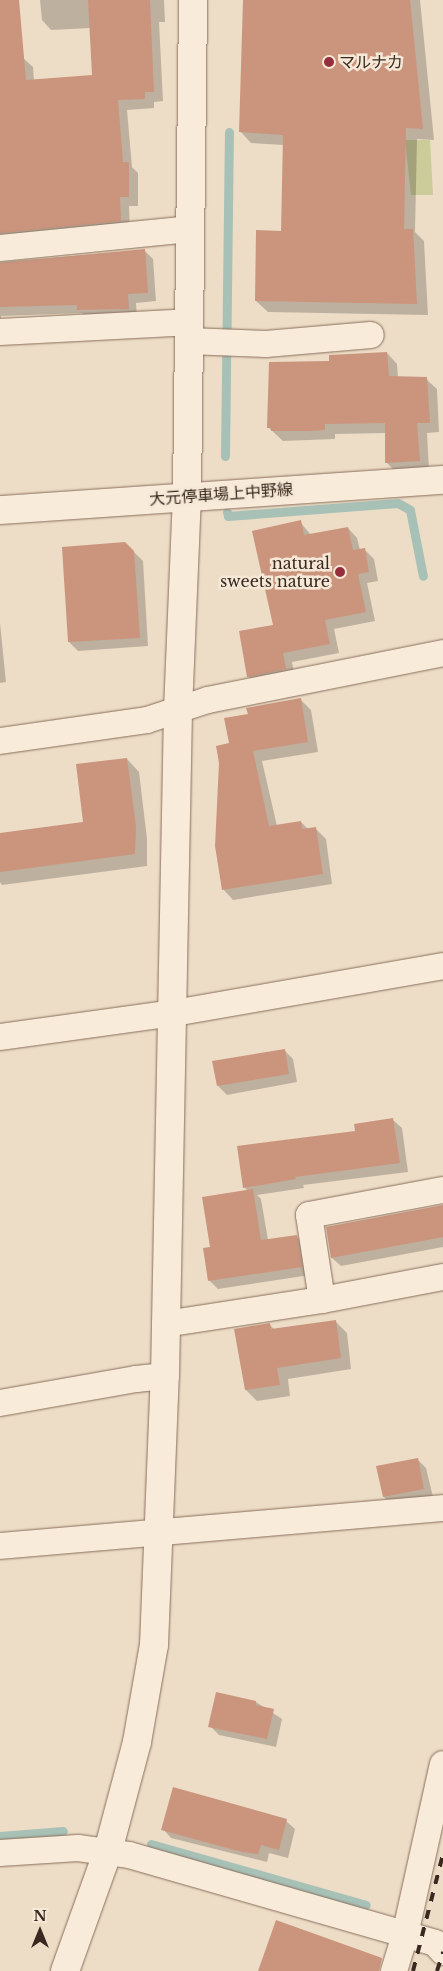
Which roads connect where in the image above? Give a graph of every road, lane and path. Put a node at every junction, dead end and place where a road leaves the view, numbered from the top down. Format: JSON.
{"nodes":[{"id":1,"x":193,"y":0,"type":"edge"},
{"id":2,"x":189,"y":229,"type":"junction"},
{"id":3,"x":0,"y":248,"type":"edge"},
{"id":4,"x":188,"y":331,"type":"junction"},
{"id":5,"x":0,"y":332,"type":"edge"},
{"id":6,"x":371,"y":335,"type":"dead end"},
{"id":7,"x":443,"y":480,"type":"edge"},
{"id":8,"x":187,"y":496,"type":"junction"},
{"id":9,"x":0,"y":510,"type":"edge"},
{"id":10,"x":443,"y":653,"type":"edge"},
{"id":11,"x":178,"y":710,"type":"junction"},
{"id":12,"x":0,"y":741,"type":"edge"},
{"id":13,"x":443,"y":966,"type":"edge"},
{"id":14,"x":174,"y":1013,"type":"junction"},
{"id":15,"x":0,"y":1037,"type":"edge"},
{"id":16,"x":443,"y":1190,"type":"edge"},
{"id":17,"x":443,"y":1278,"type":"edge"},
{"id":18,"x":322,"y":1300,"type":"junction"},
{"id":19,"x":165,"y":1324,"type":"junction"},
{"id":20,"x":165,"y":1376,"type":"junction"},
{"id":21,"x":0,"y":1403,"type":"edge"},
{"id":22,"x":443,"y":1508,"type":"edge"},
{"id":23,"x":160,"y":1531,"type":"junction"},
{"id":24,"x":0,"y":1546,"type":"edge"},
{"id":25,"x":443,"y":1764,"type":"edge"},
{"id":26,"x":108,"y":1851,"type":"junction"},
{"id":27,"x":0,"y":1853,"type":"edge"},
{"id":28,"x":405,"y":1935,"type":"junction"},
{"id":29,"x":443,"y":1952,"type":"edge"},
{"id":30,"x":65,"y":1971,"type":"edge"},
{"id":31,"x":394,"y":1971,"type":"edge"}],
"edges":[{"from":1,"to":2,"type":"street"},
{"from":2,"to":3,"type":"street"},
{"from":2,"to":4,"type":"street"},
{"from":4,"to":5,"type":"street"},
{"from":4,"to":6,"type":"street"},
{"from":4,"to":8,"type":"street"},
{"from":7,"to":8,"type":"street","name":"大元停車場上中野線"},
{"from":8,"to":9,"type":"street","name":"大元停車場上中野線"},
{"from":8,"to":11,"type":"street"},
{"from":10,"to":11,"type":"street"},
{"from":11,"to":12,"type":"street"},
{"from":11,"to":14,"type":"street"},
{"from":13,"to":14,"type":"street"},
{"from":14,"to":15,"type":"street"},
{"from":14,"to":19,"type":"street"},
{"from":16,"to":18,"type":"street"},
{"from":17,"to":18,"type":"street"},
{"from":18,"to":19,"type":"street"},
{"from":19,"to":20,"type":"street"},
{"from":20,"to":21,"type":"street"},
{"from":20,"to":23,"type":"street"},
{"from":22,"to":23,"type":"street"},
{"from":23,"to":24,"type":"street"},
{"from":23,"to":26,"type":"street"},
{"from":25,"to":28,"type":"street"},
{"from":26,"to":27,"type":"street"},
{"from":26,"to":28,"type":"street"},
{"from":26,"to":30,"type":"street"},
{"from":28,"to":29,"type":"street"},
{"from":28,"to":31,"type":"street"}]}
